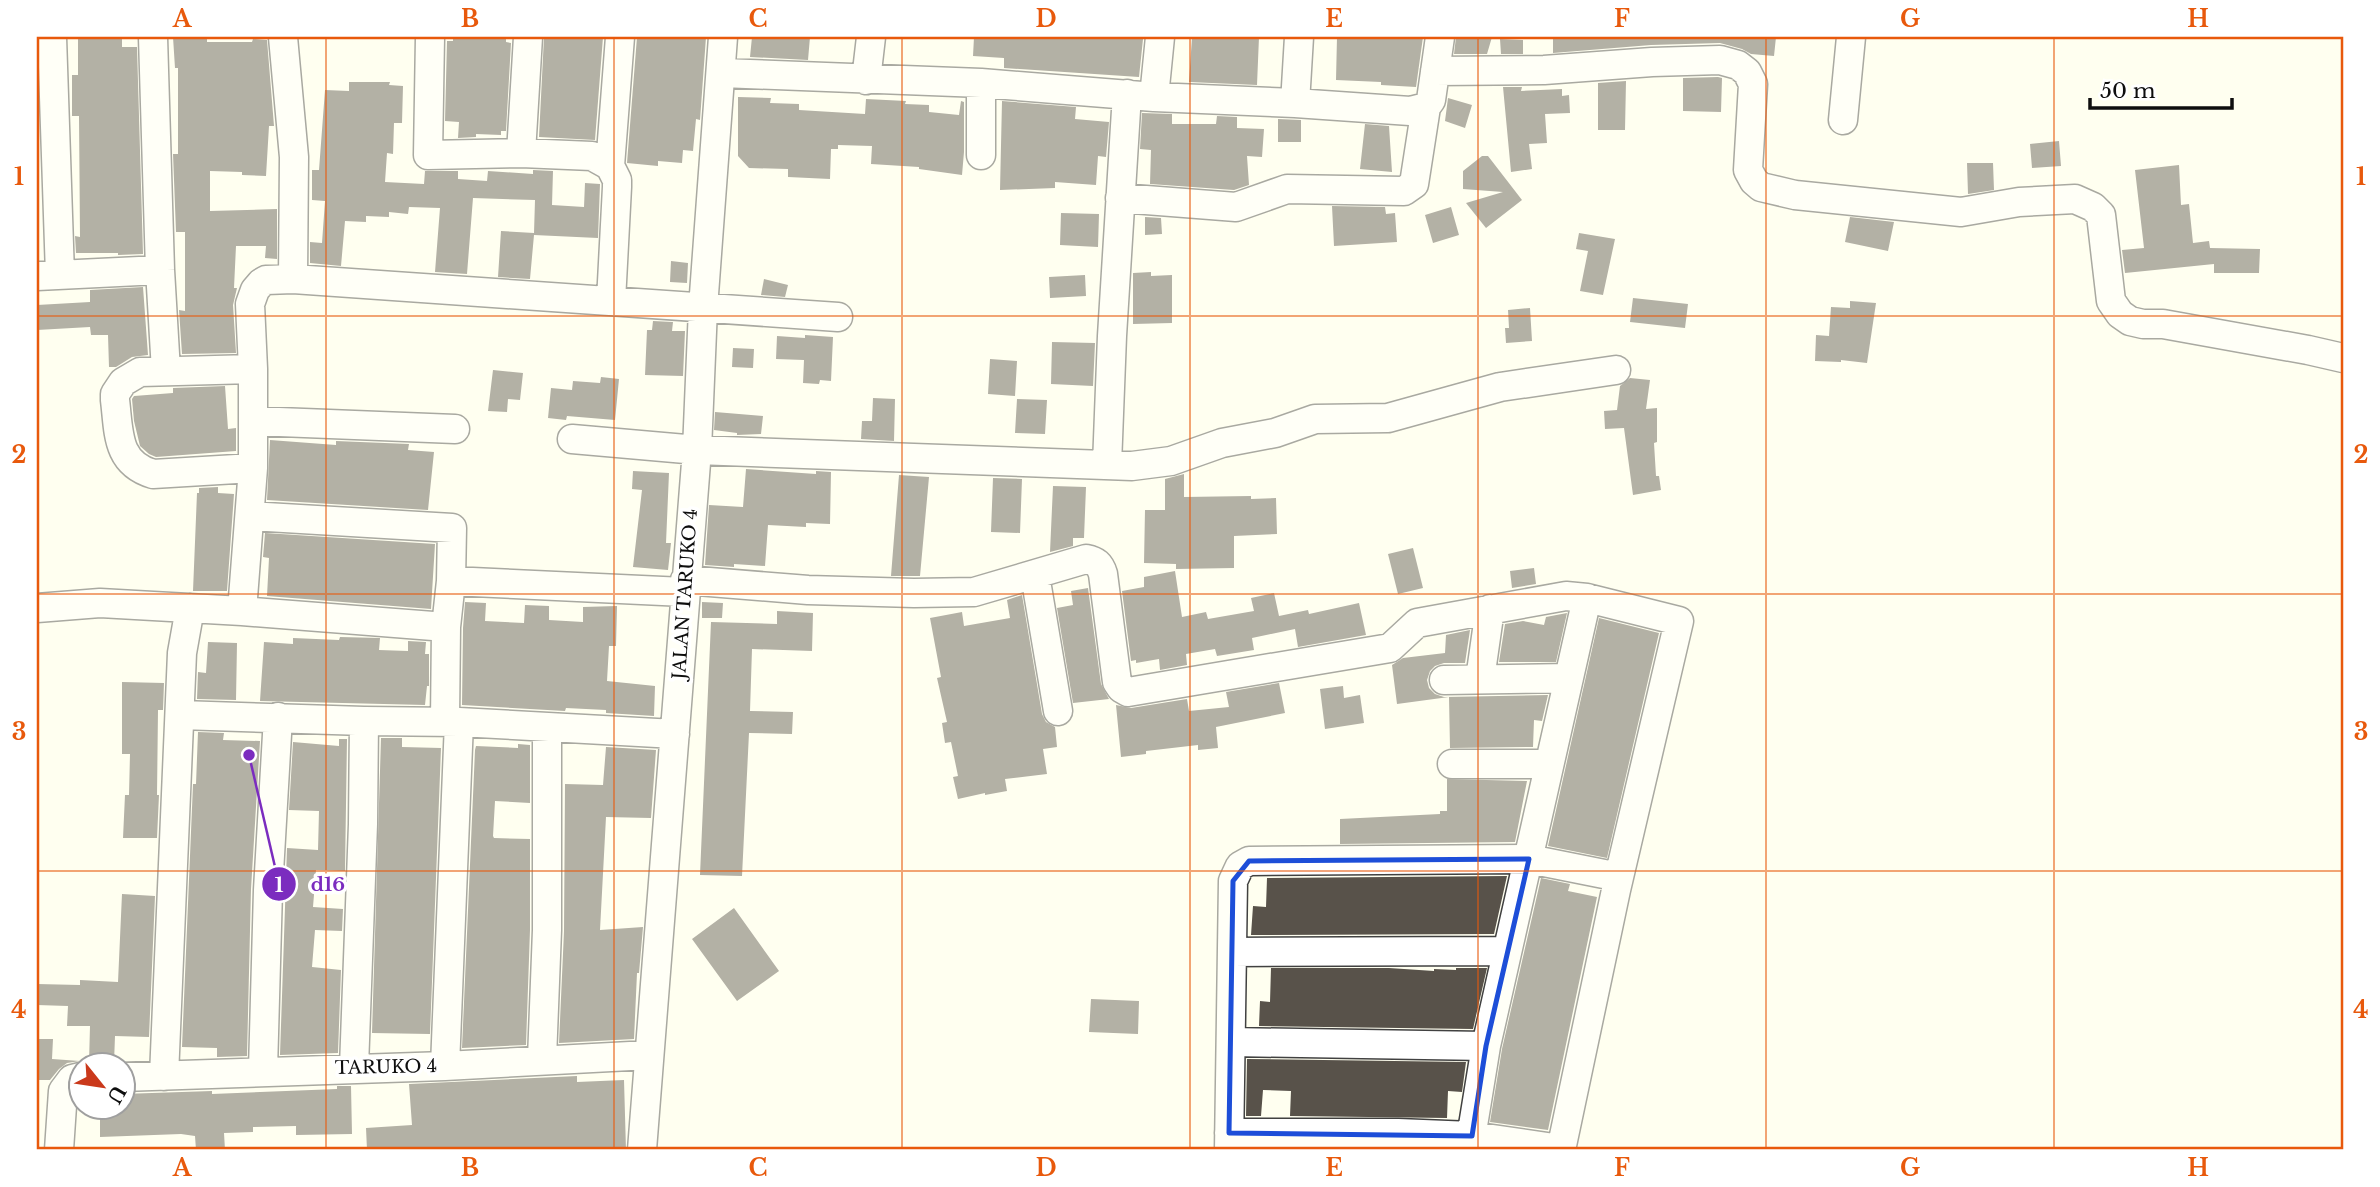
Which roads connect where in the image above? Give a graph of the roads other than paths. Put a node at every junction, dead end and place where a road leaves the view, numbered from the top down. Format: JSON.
{"nodes":[{"id":1,"x":51,"y":37,"type":"edge"},
{"id":2,"x":153,"y":37,"type":"edge"},
{"id":3,"x":283,"y":37,"type":"edge"},
{"id":4,"x":430,"y":37,"type":"edge"},
{"id":5,"x":528,"y":37,"type":"edge"},
{"id":6,"x":620,"y":37,"type":"edge"},
{"id":7,"x":723,"y":37,"type":"edge"},
{"id":8,"x":871,"y":37,"type":"edge"},
{"id":9,"x":1160,"y":37,"type":"edge"},
{"id":10,"x":1299,"y":37,"type":"edge"},
{"id":11,"x":1440,"y":37,"type":"edge"},
{"id":12,"x":1851,"y":37,"type":"edge"},
{"id":13,"x":1435,"y":71,"type":"junction"},
{"id":14,"x":722,"y":73,"type":"junction"},
{"id":15,"x":866,"y":80,"type":"junction"},
{"id":16,"x":981,"y":83,"type":"junction"},
{"id":17,"x":1140,"y":95,"type":"junction"},
{"id":18,"x":1295,"y":103,"type":"junction"},
{"id":19,"x":1426,"y":107,"type":"junction"},
{"id":20,"x":1843,"y":120,"type":"dead end"},
{"id":21,"x":521,"y":153,"type":"junction"},
{"id":22,"x":981,"y":155,"type":"dead end"},
{"id":23,"x":610,"y":166,"type":"junction"},
{"id":24,"x":1120,"y":198,"type":"junction"},
{"id":25,"x":160,"y":270,"type":"junction"},
{"id":26,"x":49,"y":275,"type":"edge"},
{"id":27,"x":293,"y":279,"type":"junction"},
{"id":28,"x":611,"y":301,"type":"junction"},
{"id":29,"x":702,"y":308,"type":"junction"},
{"id":30,"x":838,"y":317,"type":"dead end"},
{"id":31,"x":2343,"y":359,"type":"edge"},
{"id":32,"x":253,"y":369,"type":"junction"},
{"id":33,"x":1616,"y":370,"type":"dead end"},
{"id":34,"x":166,"y":371,"type":"junction"},
{"id":35,"x":253,"y":421,"type":"junction"},
{"id":36,"x":455,"y":429,"type":"dead end"},
{"id":37,"x":572,"y":439,"type":"dead end"},
{"id":38,"x":697,"y":450,"type":"junction"},
{"id":39,"x":1107,"y":465,"type":"junction"},
{"id":40,"x":253,"y":468,"type":"junction"},
{"id":41,"x":251,"y":516,"type":"junction"},
{"id":42,"x":1035,"y":575,"type":"junction"},
{"id":43,"x":451,"y":581,"type":"junction"},
{"id":44,"x":685,"y":586,"type":"junction"},
{"id":45,"x":1587,"y":598,"type":"junction"},
{"id":46,"x":37,"y":608,"type":"edge"},
{"id":47,"x":190,"y":608,"type":"junction"},
{"id":48,"x":1490,"y":609,"type":"junction"},
{"id":49,"x":242,"y":611,"type":"junction"},
{"id":50,"x":446,"y":627,"type":"junction"},
{"id":51,"x":1569,"y":678,"type":"junction"},
{"id":52,"x":1480,"y":679,"type":"junction"},
{"id":53,"x":1444,"y":680,"type":"dead end"},
{"id":54,"x":1058,"y":711,"type":"dead end"},
{"id":55,"x":180,"y":715,"type":"junction"},
{"id":56,"x":278,"y":717,"type":"junction"},
{"id":57,"x":364,"y":721,"type":"junction"},
{"id":58,"x":452,"y":722,"type":"junction"},
{"id":59,"x":547,"y":727,"type":"junction"},
{"id":60,"x":675,"y":734,"type":"junction"},
{"id":61,"x":1452,"y":764,"type":"dead end"},
{"id":62,"x":1548,"y":764,"type":"junction"},
{"id":63,"x":1529,"y":859,"type":"junction"},
{"id":64,"x":1619,"y":877,"type":"junction"},
{"id":65,"x":1507,"y":951,"type":"junction"},
{"id":66,"x":1232,"y":952,"type":"junction"},
{"id":67,"x":1231,"y":1042,"type":"junction"},
{"id":68,"x":1486,"y":1046,"type":"junction"},
{"id":69,"x":649,"y":1055,"type":"junction"},
{"id":70,"x":542,"y":1059,"type":"junction"},
{"id":71,"x":445,"y":1066,"type":"junction"},
{"id":72,"x":354,"y":1067,"type":"junction"},
{"id":73,"x":263,"y":1070,"type":"junction"},
{"id":74,"x":164,"y":1076,"type":"junction"},
{"id":75,"x":136,"y":1077,"type":"edge"},
{"id":76,"x":66,"y":1087,"type":"edge"},
{"id":77,"x":1229,"y":1142,"type":"edge"},
{"id":78,"x":1288,"y":1142,"type":"edge"},
{"id":79,"x":1385,"y":1142,"type":"edge"},
{"id":80,"x":1471,"y":1143,"type":"edge"},
{"id":81,"x":1561,"y":1149,"type":"edge"},
{"id":82,"x":59,"y":1150,"type":"edge"},
{"id":83,"x":642,"y":1150,"type":"edge"}],
"edges":[{"from":1,"to":26,"type":"street"},
{"from":2,"to":25,"type":"street"},
{"from":3,"to":27,"type":"street"},
{"from":4,"to":21,"type":"street"},
{"from":5,"to":21,"type":"street"},
{"from":6,"to":23,"type":"street"},
{"from":7,"to":14,"type":"street","name":"JALAN TARUKO 4"},
{"from":8,"to":15,"type":"street"},
{"from":9,"to":17,"type":"street"},
{"from":10,"to":18,"type":"street"},
{"from":11,"to":13,"type":"street"},
{"from":12,"to":20,"type":"street"},
{"from":13,"to":19,"type":"street"},
{"from":13,"to":31,"type":"street"},
{"from":14,"to":15,"type":"street"},
{"from":14,"to":29,"type":"street","name":"JALAN TARUKO 4"},
{"from":15,"to":16,"type":"street"},
{"from":16,"to":17,"type":"street"},
{"from":16,"to":22,"type":"street"},
{"from":17,"to":18,"type":"street"},
{"from":17,"to":24,"type":"street"},
{"from":18,"to":19,"type":"street"},
{"from":19,"to":24,"type":"street"},
{"from":21,"to":23,"type":"street"},
{"from":23,"to":28,"type":"street"},
{"from":24,"to":39,"type":"street"},
{"from":25,"to":26,"type":"street"},
{"from":25,"to":34,"type":"street"},
{"from":27,"to":28,"type":"street"},
{"from":27,"to":32,"type":"street"},
{"from":28,"to":29,"type":"street"},
{"from":29,"to":30,"type":"street"},
{"from":29,"to":38,"type":"street","name":"JALAN TARUKO 4"},
{"from":32,"to":34,"type":"street"},
{"from":32,"to":35,"type":"street"},
{"from":33,"to":39,"type":"street"},
{"from":34,"to":40,"type":"street"},
{"from":35,"to":36,"type":"street"},
{"from":35,"to":40,"type":"street"},
{"from":37,"to":38,"type":"street"},
{"from":38,"to":39,"type":"street"},
{"from":38,"to":44,"type":"street","name":"JALAN TARUKO 4"},
{"from":40,"to":41,"type":"street"},
{"from":41,"to":43,"type":"street"},
{"from":41,"to":49,"type":"street"},
{"from":42,"to":44,"type":"street"},
{"from":42,"to":48,"type":"street"},
{"from":42,"to":54,"type":"street"},
{"from":43,"to":44,"type":"street"},
{"from":43,"to":50,"type":"street"},
{"from":44,"to":60,"type":"street","name":"JALAN TARUKO 4"},
{"from":45,"to":48,"type":"street"},
{"from":45,"to":51,"type":"street"},
{"from":45,"to":64,"type":"street"},
{"from":46,"to":47,"type":"street"},
{"from":47,"to":49,"type":"street"},
{"from":47,"to":55,"type":"street"},
{"from":48,"to":52,"type":"street"},
{"from":49,"to":50,"type":"street"},
{"from":50,"to":58,"type":"street"},
{"from":51,"to":52,"type":"street"},
{"from":51,"to":62,"type":"street"},
{"from":52,"to":53,"type":"street"},
{"from":55,"to":56,"type":"street"},
{"from":55,"to":74,"type":"street"},
{"from":56,"to":57,"type":"street"},
{"from":56,"to":73,"type":"street"},
{"from":57,"to":58,"type":"street"},
{"from":57,"to":72,"type":"street"},
{"from":58,"to":59,"type":"street"},
{"from":58,"to":71,"type":"street"},
{"from":59,"to":60,"type":"street"},
{"from":59,"to":70,"type":"street"},
{"from":60,"to":69,"type":"street","name":"JALAN TARUKO 4"},
{"from":61,"to":62,"type":"street"},
{"from":62,"to":63,"type":"street"},
{"from":63,"to":64,"type":"street"},
{"from":63,"to":65,"type":"street"},
{"from":63,"to":66,"type":"street"},
{"from":64,"to":81,"type":"street"},
{"from":65,"to":66,"type":"street"},
{"from":65,"to":68,"type":"street"},
{"from":66,"to":67,"type":"street"},
{"from":67,"to":68,"type":"street"},
{"from":67,"to":77,"type":"street"},
{"from":68,"to":80,"type":"street"},
{"from":69,"to":70,"type":"street","name":"TARUKO 4"},
{"from":69,"to":83,"type":"street","name":"JALAN TARUKO 4"},
{"from":70,"to":71,"type":"street","name":"TARUKO 4"},
{"from":71,"to":72,"type":"street","name":"TARUKO 4"},
{"from":72,"to":73,"type":"street","name":"TARUKO 4"},
{"from":73,"to":74,"type":"street","name":"TARUKO 4"},
{"from":74,"to":75,"type":"street","name":"TARUKO 4"},
{"from":76,"to":82,"type":"street"},
{"from":77,"to":78,"type":"street"},
{"from":78,"to":79,"type":"street"},
{"from":79,"to":80,"type":"street"},
{"from":80,"to":81,"type":"street"}]}
